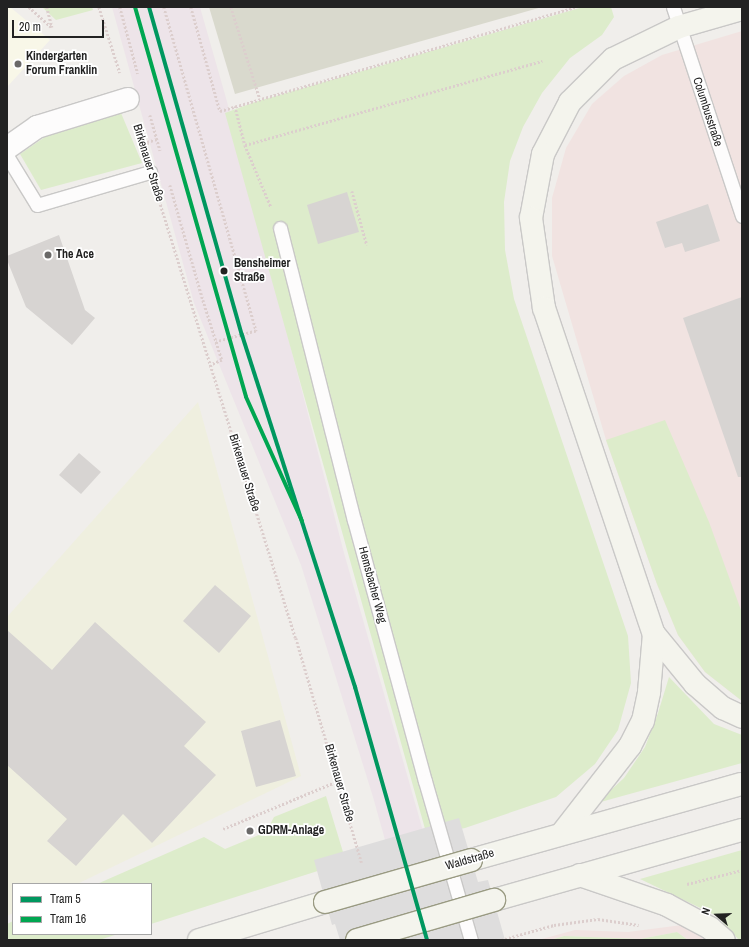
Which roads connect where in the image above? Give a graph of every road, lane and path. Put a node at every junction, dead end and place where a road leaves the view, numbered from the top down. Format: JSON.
{"nodes":[{"id":1,"x":29,"y":7,"type":"edge"},
{"id":2,"x":47,"y":7,"type":"edge"},
{"id":3,"x":99,"y":7,"type":"edge"},
{"id":4,"x":120,"y":7,"type":"edge"},
{"id":5,"x":164,"y":7,"type":"edge"},
{"id":6,"x":191,"y":7,"type":"edge"},
{"id":7,"x":231,"y":7,"type":"edge"},
{"id":8,"x":576,"y":7,"type":"edge"},
{"id":9,"x":742,"y":9,"type":"edge"},
{"id":10,"x":121,"y":12,"type":"dead end"},
{"id":11,"x":676,"y":17,"type":"edge"},
{"id":12,"x":542,"y":61,"type":"dead end"},
{"id":13,"x":128,"y":99,"type":"junction"},
{"id":14,"x":260,"y":99,"type":"junction"},
{"id":15,"x":235,"y":106,"type":"junction"},
{"id":16,"x":157,"y":139,"type":"dead end"},
{"id":17,"x":150,"y":141,"type":"dead end"},
{"id":18,"x":246,"y":144,"type":"junction"},
{"id":19,"x":7,"y":148,"type":"edge"},
{"id":20,"x":7,"y":156,"type":"edge"},
{"id":21,"x":150,"y":172,"type":"junction"},
{"id":22,"x":352,"y":191,"type":"dead end"},
{"id":23,"x":742,"y":216,"type":"edge"},
{"id":24,"x":280,"y":228,"type":"joint"},
{"id":25,"x":367,"y":245,"type":"dead end"},
{"id":26,"x":203,"y":300,"type":"dead end"},
{"id":27,"x":216,"y":342,"type":"junction"},
{"id":28,"x":211,"y":365,"type":"junction"},
{"id":29,"x":654,"y":634,"type":"junction"},
{"id":30,"x":742,"y":717,"type":"edge"},
{"id":31,"x":338,"y":781,"type":"junction"},
{"id":32,"x":742,"y":784,"type":"edge"},
{"id":33,"x":223,"y":829,"type":"dead end"},
{"id":34,"x":742,"y":830,"type":"edge"},
{"id":35,"x":563,"y":832,"type":"junction"},
{"id":36,"x":362,"y":864,"type":"dead end"},
{"id":37,"x":580,"y":875,"type":"junction"},
{"id":38,"x":505,"y":939,"type":"dead end"},
{"id":39,"x":199,"y":940,"type":"edge"},
{"id":40,"x":357,"y":940,"type":"edge"},
{"id":41,"x":471,"y":940,"type":"edge"},
{"id":42,"x":501,"y":940,"type":"edge"},
{"id":43,"x":724,"y":940,"type":"edge"}],
"edges":[{"from":1,"to":2,"type":"path"},
{"from":3,"to":13,"type":"path","name":"Birkenauer Straße"},
{"from":4,"to":10,"type":"path"},
{"from":5,"to":27,"type":"path"},
{"from":6,"to":15,"type":"path"},
{"from":7,"to":14,"type":"path"},
{"from":8,"to":14,"type":"path"},
{"from":9,"to":11,"type":"main road"},
{"from":11,"to":23,"type":"lane","name":"Columbusstraße"},
{"from":11,"to":29,"type":"main road"},
{"from":12,"to":18,"type":"path"},
{"from":13,"to":19,"type":"street"},
{"from":13,"to":21,"type":"path","name":"Birkenauer Straße"},
{"from":14,"to":15,"type":"path"},
{"from":15,"to":18,"type":"path"},
{"from":16,"to":17,"type":"path"},
{"from":18,"to":24,"type":"path"},
{"from":20,"to":21,"type":"lane"},
{"from":21,"to":28,"type":"path","name":"Birkenauer Straße"},
{"from":22,"to":25,"type":"path"},
{"from":24,"to":41,"type":"lane","name":"Hemsbacher Weg"},
{"from":26,"to":27,"type":"path"},
{"from":27,"to":28,"type":"path"},
{"from":28,"to":31,"type":"path","name":"Birkenauer Straße"},
{"from":29,"to":30,"type":"main road"},
{"from":29,"to":35,"type":"main road"},
{"from":31,"to":33,"type":"path"},
{"from":31,"to":36,"type":"path","name":"Birkenauer Straße"},
{"from":32,"to":35,"type":"main road","name":"Waldstraße"},
{"from":34,"to":37,"type":"main road"},
{"from":35,"to":39,"type":"main road","name":"Waldstraße","bridge":true},
{"from":37,"to":40,"type":"main road","bridge":true},
{"from":37,"to":43,"type":"main road"},
{"from":38,"to":42,"type":"path"}]}
